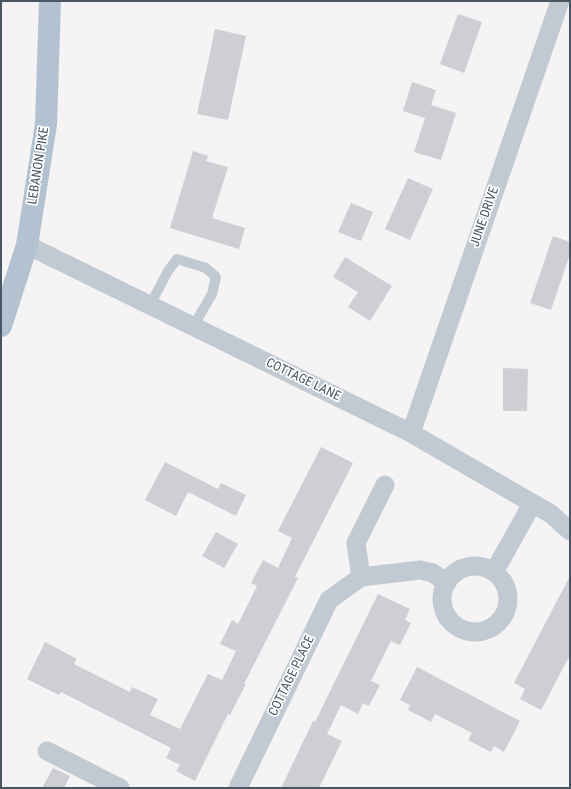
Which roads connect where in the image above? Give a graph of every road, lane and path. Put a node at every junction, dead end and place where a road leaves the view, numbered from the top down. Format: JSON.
{"nodes":[{"id":1,"x":50,"y":1,"type":"edge"},
{"id":2,"x":560,"y":1,"type":"edge"},
{"id":3,"x":570,"y":3,"type":"edge"},
{"id":4,"x":27,"y":245,"type":"junction"},
{"id":5,"x":150,"y":305,"type":"junction"},
{"id":6,"x":1,"y":326,"type":"edge"},
{"id":7,"x":194,"y":327,"type":"junction"},
{"id":8,"x":411,"y":433,"type":"junction"},
{"id":9,"x":385,"y":485,"type":"dead end"},
{"id":10,"x":532,"y":504,"type":"junction"},
{"id":11,"x":570,"y":532,"type":"edge"},
{"id":12,"x":494,"y":572,"type":"junction"},
{"id":13,"x":361,"y":577,"type":"junction"},
{"id":14,"x":447,"y":583,"type":"junction"},
{"id":15,"x":47,"y":752,"type":"dead end"},
{"id":16,"x":120,"y":788,"type":"edge"},
{"id":17,"x":238,"y":788,"type":"edge"}],
"edges":[{"from":1,"to":4,"type":"main road","name":"LEBANON PIKE"},
{"from":2,"to":3,"type":"street"},
{"from":2,"to":8,"type":"street","name":"JUNE DRIVE"},
{"from":4,"to":5,"type":"street","name":"COTTAGE LANE"},
{"from":4,"to":6,"type":"main road","name":"LEBANON PIKE"},
{"from":5,"to":7,"type":"street","name":"COTTAGE LANE"},
{"from":5,"to":7,"type":"lane"},
{"from":7,"to":8,"type":"street","name":"COTTAGE LANE"},
{"from":8,"to":10,"type":"street","name":"COTTAGE LANE"},
{"from":9,"to":13,"type":"street"},
{"from":10,"to":11,"type":"street","name":"COTTAGE LANE"},
{"from":10,"to":12,"type":"street"},
{"from":12,"to":14,"type":"street"},
{"from":12,"to":14,"type":"street"},
{"from":13,"to":14,"type":"street","name":"COTTAGE PLACE"},
{"from":13,"to":17,"type":"street","name":"COTTAGE PLACE"},
{"from":15,"to":16,"type":"street"}]}
